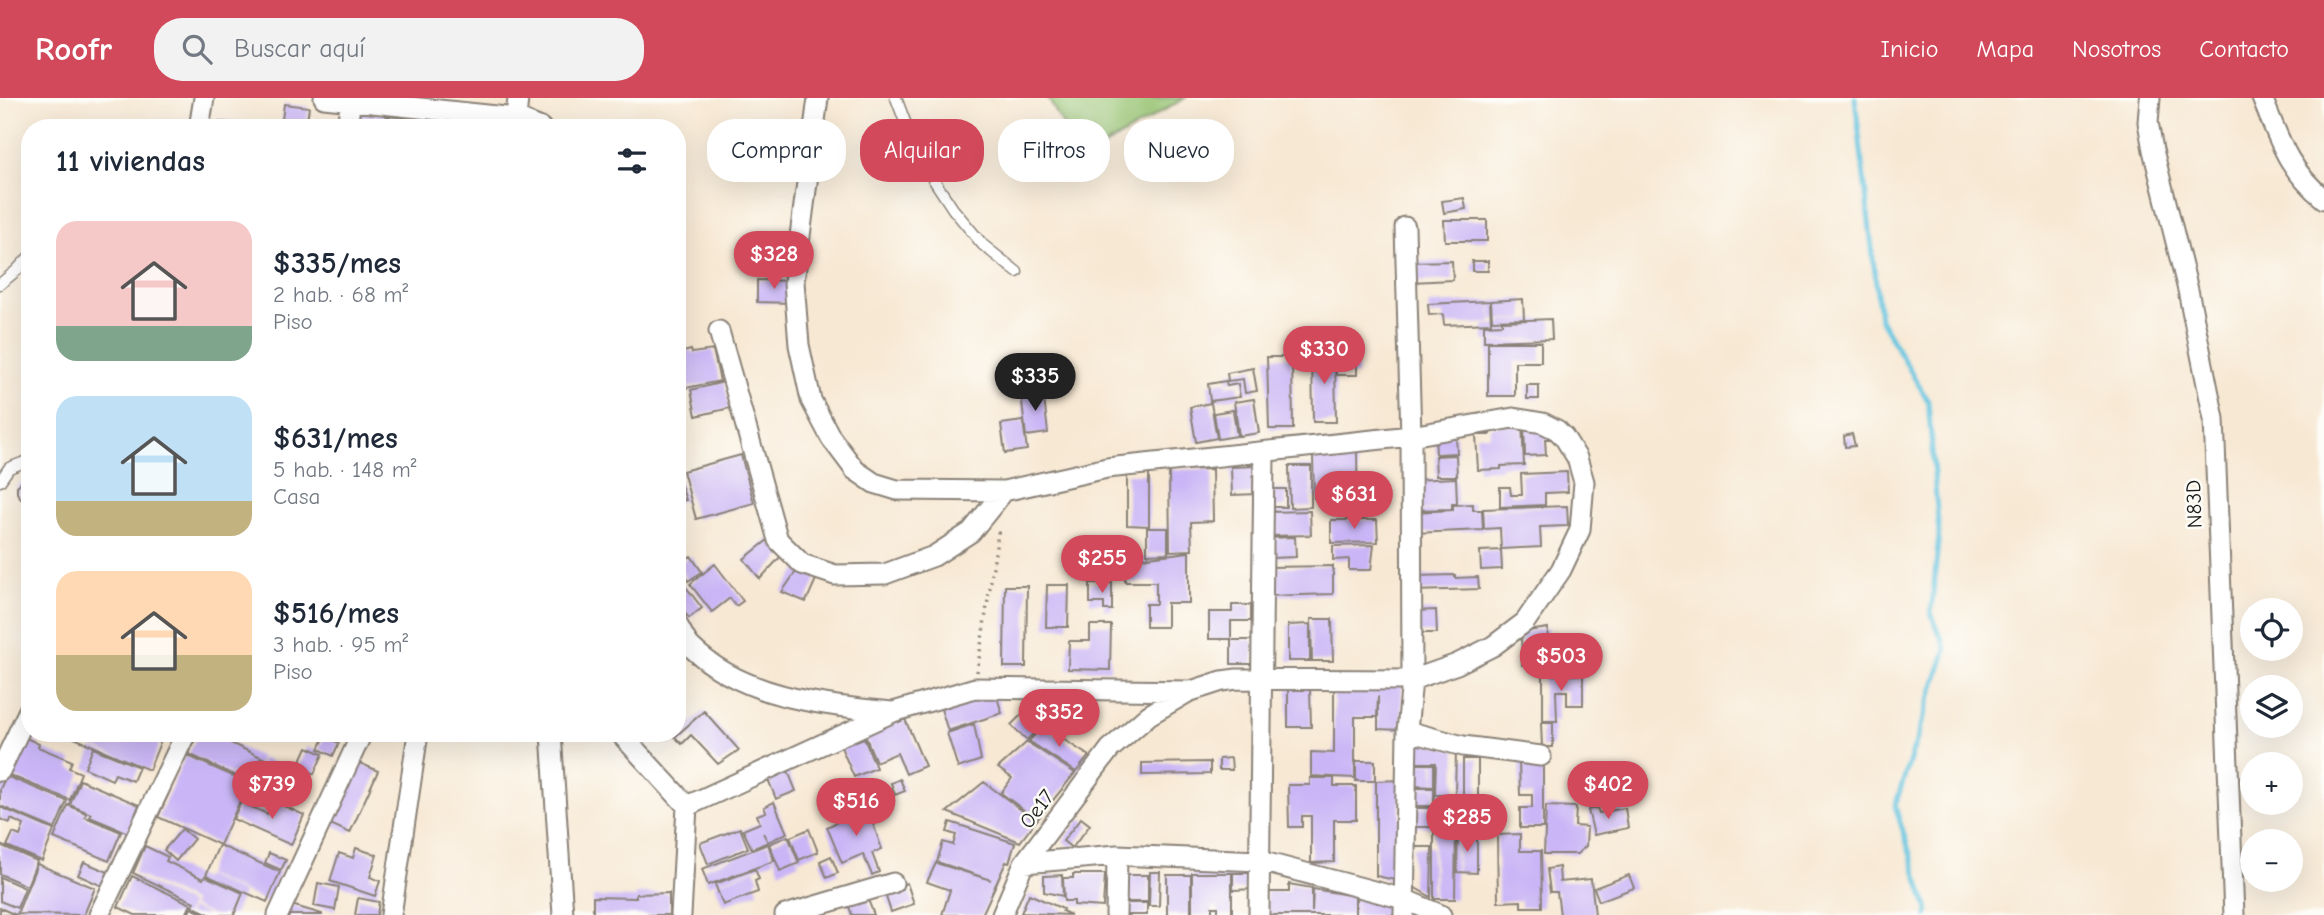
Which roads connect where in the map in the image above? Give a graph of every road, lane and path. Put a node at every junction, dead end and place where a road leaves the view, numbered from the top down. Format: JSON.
{"nodes":[{"id":1,"x":204,"y":98,"type":"edge"},
{"id":2,"x":324,"y":98,"type":"edge"},
{"id":3,"x":818,"y":98,"type":"edge"},
{"id":4,"x":896,"y":98,"type":"edge"},
{"id":5,"x":2150,"y":98,"type":"edge"},
{"id":6,"x":2262,"y":98,"type":"edge"},
{"id":7,"x":351,"y":99,"type":"edge"},
{"id":8,"x":516,"y":115,"type":"edge"},
{"id":9,"x":200,"y":119,"type":"edge"},
{"id":10,"x":348,"y":119,"type":"edge"},
{"id":11,"x":2324,"y":199,"type":"edge"},
{"id":12,"x":1405,"y":227,"type":"dead end"},
{"id":13,"x":21,"y":266,"type":"edge"},
{"id":14,"x":1017,"y":272,"type":"dead end"},
{"id":15,"x":0,"y":284,"type":"edge"},
{"id":16,"x":719,"y":331,"type":"dead end"},
{"id":17,"x":1412,"y":436,"type":"junction"},
{"id":18,"x":1264,"y":453,"type":"junction"},
{"id":19,"x":21,"y":463,"type":"edge"},
{"id":20,"x":0,"y":481,"type":"edge"},
{"id":21,"x":1004,"y":491,"type":"junction"},
{"id":22,"x":686,"y":639,"type":"edge"},
{"id":23,"x":1261,"y":678,"type":"junction"},
{"id":24,"x":1412,"y":680,"type":"junction"},
{"id":25,"x":975,"y":688,"type":"junction"},
{"id":26,"x":1191,"y":691,"type":"junction"},
{"id":27,"x":893,"y":712,"type":"junction"},
{"id":28,"x":21,"y":727,"type":"edge"},
{"id":29,"x":1407,"y":731,"type":"junction"},
{"id":30,"x":182,"y":742,"type":"edge"},
{"id":31,"x":358,"y":742,"type":"edge"},
{"id":32,"x":417,"y":742,"type":"edge"},
{"id":33,"x":552,"y":742,"type":"edge"},
{"id":34,"x":628,"y":742,"type":"edge"},
{"id":35,"x":1541,"y":756,"type":"dead end"},
{"id":36,"x":0,"y":771,"type":"edge"},
{"id":37,"x":687,"y":806,"type":"junction"},
{"id":38,"x":1117,"y":855,"type":"junction"},
{"id":39,"x":1260,"y":861,"type":"junction"},
{"id":40,"x":1024,"y":863,"type":"junction"},
{"id":41,"x":893,"y":883,"type":"dead end"},
{"id":42,"x":1404,"y":907,"type":"edge"},
{"id":43,"x":99,"y":915,"type":"edge"},
{"id":44,"x":278,"y":915,"type":"edge"},
{"id":45,"x":391,"y":915,"type":"edge"},
{"id":46,"x":563,"y":915,"type":"edge"},
{"id":47,"x":681,"y":915,"type":"edge"},
{"id":48,"x":785,"y":915,"type":"edge"},
{"id":49,"x":1002,"y":915,"type":"edge"},
{"id":50,"x":1116,"y":915,"type":"edge"},
{"id":51,"x":1259,"y":915,"type":"edge"},
{"id":52,"x":1441,"y":915,"type":"edge"},
{"id":53,"x":2234,"y":915,"type":"edge"}],
"edges":[{"from":1,"to":9,"type":"street"},
{"from":2,"to":7,"type":"street"},
{"from":3,"to":21,"type":"street"},
{"from":4,"to":14,"type":"lane"},
{"from":5,"to":53,"type":"street","name":"N83D"},
{"from":6,"to":11,"type":"street"},
{"from":7,"to":8,"type":"street"},
{"from":7,"to":10,"type":"street"},
{"from":12,"to":17,"type":"street"},
{"from":13,"to":15,"type":"lane"},
{"from":16,"to":21,"type":"street"},
{"from":17,"to":18,"type":"street"},
{"from":17,"to":24,"type":"street"},
{"from":17,"to":24,"type":"street"},
{"from":18,"to":21,"type":"street"},
{"from":18,"to":23,"type":"street"},
{"from":19,"to":20,"type":"lane"},
{"from":21,"to":25,"type":"path"},
{"from":22,"to":27,"type":"street"},
{"from":23,"to":24,"type":"street"},
{"from":23,"to":26,"type":"street"},
{"from":23,"to":39,"type":"street"},
{"from":24,"to":29,"type":"street"},
{"from":25,"to":26,"type":"street"},
{"from":25,"to":27,"type":"street"},
{"from":26,"to":40,"type":"street","name":"Oe17"},
{"from":27,"to":37,"type":"street"},
{"from":28,"to":36,"type":"street"},
{"from":29,"to":35,"type":"street"},
{"from":29,"to":42,"type":"street"},
{"from":30,"to":43,"type":"street"},
{"from":31,"to":44,"type":"street"},
{"from":32,"to":45,"type":"street"},
{"from":33,"to":46,"type":"street"},
{"from":34,"to":37,"type":"street"},
{"from":37,"to":47,"type":"street"},
{"from":38,"to":39,"type":"street"},
{"from":38,"to":40,"type":"street"},
{"from":38,"to":50,"type":"street"},
{"from":39,"to":42,"type":"street"},
{"from":39,"to":51,"type":"street"},
{"from":40,"to":49,"type":"street","name":"Oe17"},
{"from":41,"to":48,"type":"street"},
{"from":42,"to":52,"type":"street"}]}
